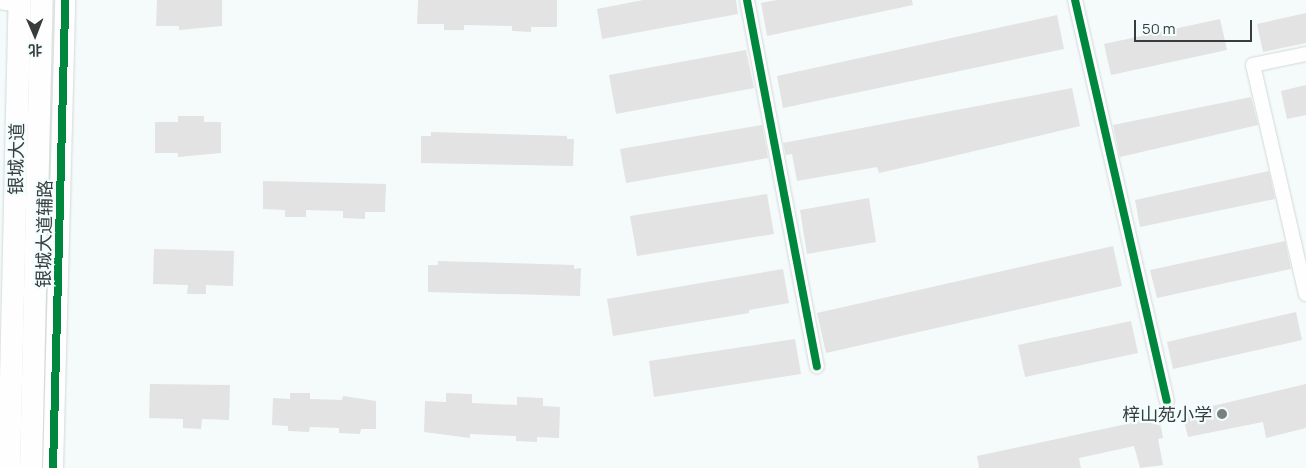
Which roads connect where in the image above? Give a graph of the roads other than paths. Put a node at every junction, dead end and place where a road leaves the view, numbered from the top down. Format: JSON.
{"nodes":[{"id":1,"x":22,"y":0,"type":"edge"},
{"id":2,"x":64,"y":0,"type":"edge"},
{"id":3,"x":747,"y":0,"type":"edge"},
{"id":4,"x":1074,"y":0,"type":"edge"},
{"id":5,"x":1306,"y":54,"type":"edge"},
{"id":6,"x":7,"y":225,"type":"edge"},
{"id":7,"x":1306,"y":294,"type":"edge"},
{"id":8,"x":817,"y":366,"type":"dead end"},
{"id":9,"x":1167,"y":401,"type":"dead end"},
{"id":10,"x":9,"y":468,"type":"edge"},
{"id":11,"x":31,"y":468,"type":"edge"},
{"id":12,"x":53,"y":468,"type":"edge"}],
"edges":[{"from":1,"to":6,"type":"main road","name":"银城大道"},
{"from":1,"to":11,"type":"main road","name":"银城大道"},
{"from":2,"to":12,"type":"street","name":"银城大道辅路"},
{"from":3,"to":8,"type":"street"},
{"from":4,"to":9,"type":"street"},
{"from":5,"to":7,"type":"street"},
{"from":6,"to":10,"type":"main road","name":"银城大道"}]}
